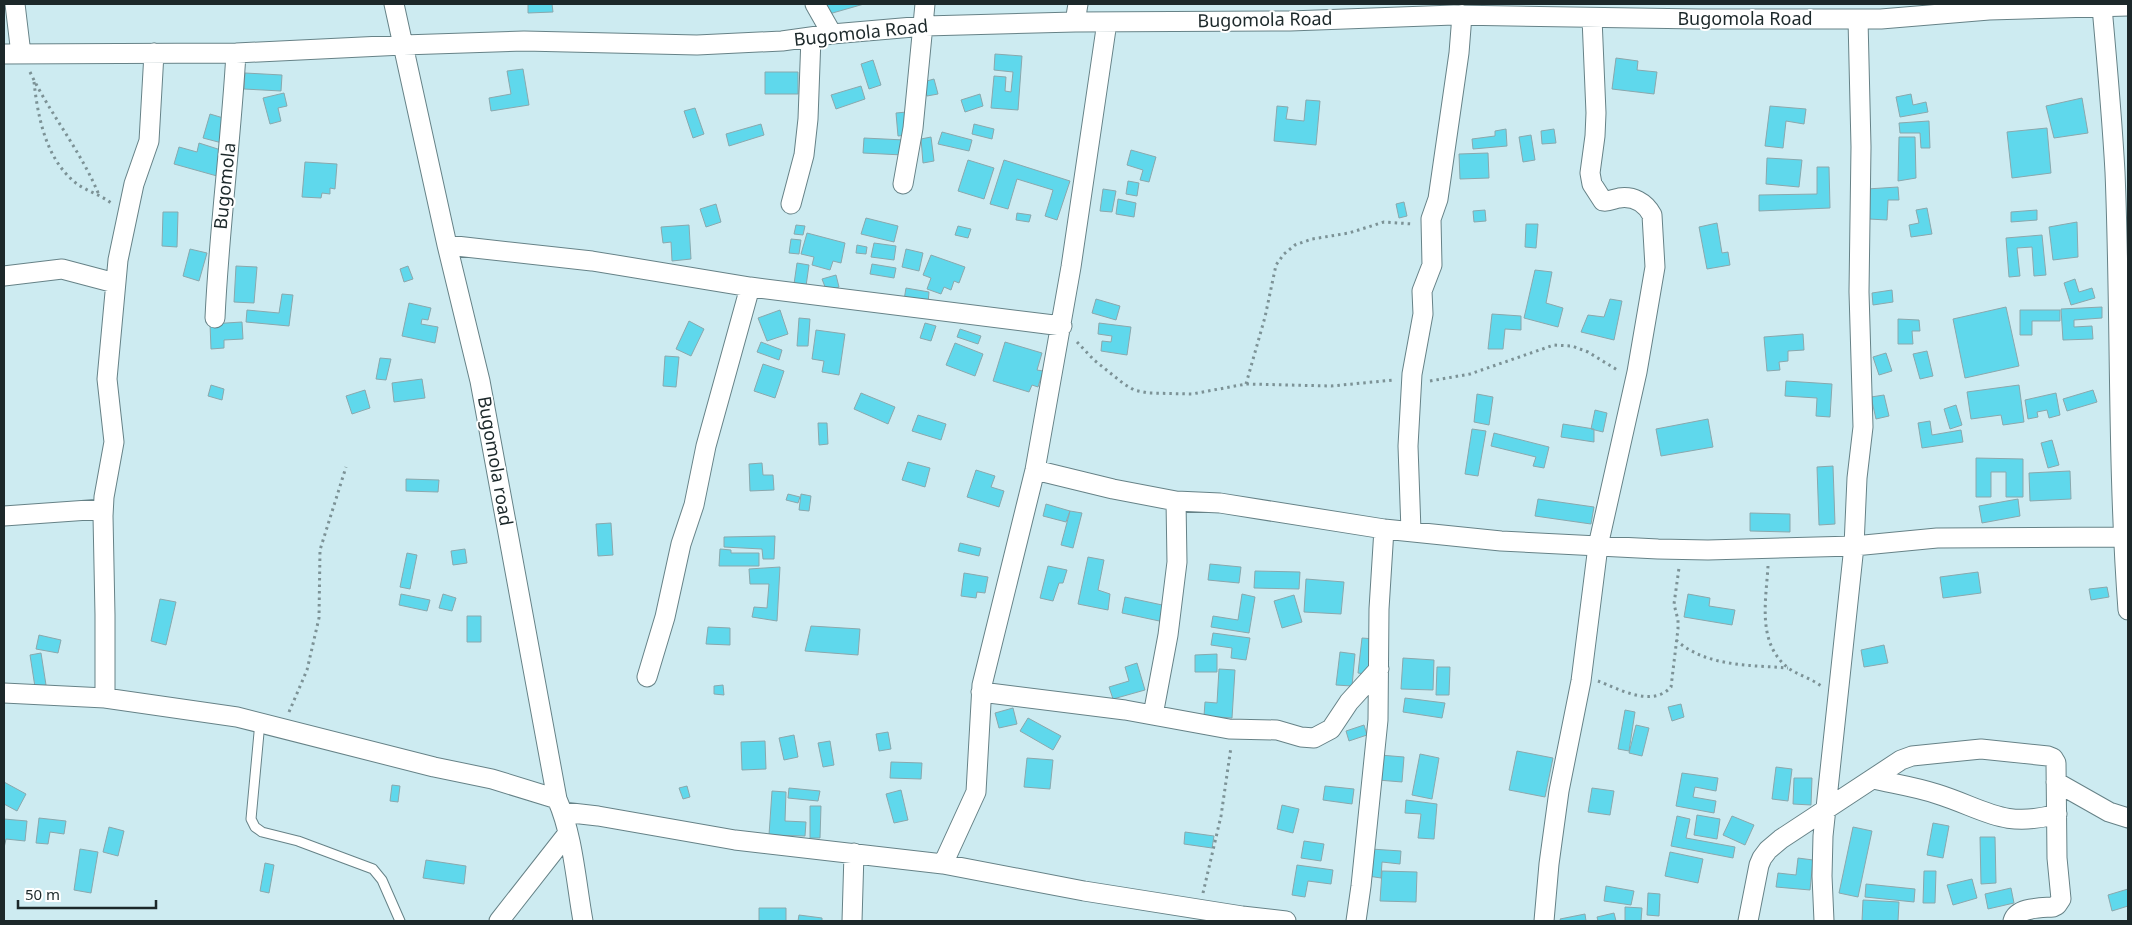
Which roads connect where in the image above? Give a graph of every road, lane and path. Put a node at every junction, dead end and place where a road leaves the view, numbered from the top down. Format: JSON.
{"nodes":[{"id":1,"x":14,"y":4,"type":"edge"},
{"id":2,"x":394,"y":4,"type":"edge"},
{"id":3,"x":816,"y":4,"type":"edge"},
{"id":4,"x":925,"y":4,"type":"edge"},
{"id":5,"x":2102,"y":6,"type":"junction"},
{"id":6,"x":2128,"y":6,"type":"edge"},
{"id":7,"x":1076,"y":13,"type":"edge"},
{"id":8,"x":1189,"y":13,"type":"edge"},
{"id":9,"x":1462,"y":15,"type":"junction"},
{"id":10,"x":1592,"y":18,"type":"junction"},
{"id":11,"x":1858,"y":19,"type":"junction"},
{"id":12,"x":1107,"y":22,"type":"junction"},
{"id":13,"x":925,"y":26,"type":"junction"},
{"id":14,"x":832,"y":34,"type":"junction"},
{"id":15,"x":811,"y":37,"type":"junction"},
{"id":16,"x":403,"y":45,"type":"junction"},
{"id":17,"x":154,"y":53,"type":"junction"},
{"id":18,"x":236,"y":53,"type":"junction"},
{"id":19,"x":12,"y":54,"type":"edge"},
{"id":20,"x":34,"y":82,"type":"junction"},
{"id":21,"x":903,"y":184,"type":"dead end"},
{"id":22,"x":99,"y":195,"type":"junction"},
{"id":23,"x":791,"y":204,"type":"dead end"},
{"id":24,"x":1431,"y":221,"type":"junction"},
{"id":25,"x":125,"y":224,"type":"junction"},
{"id":26,"x":447,"y":245,"type":"junction"},
{"id":27,"x":4,"y":276,"type":"edge"},
{"id":28,"x":116,"y":283,"type":"junction"},
{"id":29,"x":750,"y":287,"type":"junction"},
{"id":30,"x":215,"y":318,"type":"dead end"},
{"id":31,"x":1062,"y":326,"type":"junction"},
{"id":32,"x":1635,"y":380,"type":"junction"},
{"id":33,"x":1412,"y":382,"type":"junction"},
{"id":34,"x":1246,"y":384,"type":"junction"},
{"id":35,"x":346,"y":467,"type":"dead end"},
{"id":36,"x":1035,"y":470,"type":"junction"},
{"id":37,"x":1176,"y":501,"type":"junction"},
{"id":38,"x":103,"y":509,"type":"junction"},
{"id":39,"x":4,"y":516,"type":"edge"},
{"id":40,"x":1384,"y":529,"type":"junction"},
{"id":41,"x":1411,"y":531,"type":"junction"},
{"id":42,"x":2125,"y":537,"type":"edge"},
{"id":43,"x":1598,"y":546,"type":"junction"},
{"id":44,"x":1854,"y":546,"type":"junction"},
{"id":45,"x":1769,"y":548,"type":"junction"},
{"id":46,"x":1682,"y":550,"type":"junction"},
{"id":47,"x":2128,"y":610,"type":"edge"},
{"id":48,"x":1676,"y":640,"type":"junction"},
{"id":49,"x":1789,"y":668,"type":"junction"},
{"id":50,"x":1379,"y":669,"type":"junction"},
{"id":51,"x":1582,"y":674,"type":"junction"},
{"id":52,"x":647,"y":677,"type":"dead end"},
{"id":53,"x":981,"y":692,"type":"junction"},
{"id":54,"x":4,"y":693,"type":"edge"},
{"id":55,"x":105,"y":698,"type":"junction"},
{"id":56,"x":1838,"y":703,"type":"junction"},
{"id":57,"x":1153,"y":715,"type":"junction"},
{"id":58,"x":260,"y":722,"type":"junction"},
{"id":59,"x":283,"y":728,"type":"junction"},
{"id":60,"x":1234,"y":729,"type":"junction"},
{"id":61,"x":1873,"y":780,"type":"junction"},
{"id":62,"x":2056,"y":782,"type":"junction"},
{"id":63,"x":560,"y":806,"type":"junction"},
{"id":64,"x":1827,"y":808,"type":"junction"},
{"id":65,"x":2057,"y":814,"type":"junction"},
{"id":66,"x":2128,"y":818,"type":"edge"},
{"id":67,"x":568,"y":833,"type":"junction"},
{"id":68,"x":854,"y":853,"type":"junction"},
{"id":69,"x":943,"y":864,"type":"junction"},
{"id":70,"x":1199,"y":909,"type":"junction"},
{"id":71,"x":2010,"y":919,"type":"edge"},
{"id":72,"x":400,"y":921,"type":"edge"},
{"id":73,"x":499,"y":921,"type":"edge"},
{"id":74,"x":583,"y":921,"type":"edge"},
{"id":75,"x":852,"y":921,"type":"edge"},
{"id":76,"x":1286,"y":921,"type":"edge"},
{"id":77,"x":1356,"y":921,"type":"edge"},
{"id":78,"x":1544,"y":921,"type":"edge"},
{"id":79,"x":1748,"y":921,"type":"edge"},
{"id":80,"x":1824,"y":921,"type":"edge"}],
"edges":[{"from":1,"to":19,"type":"street"},
{"from":2,"to":16,"type":"street","name":"Bugomola road"},
{"from":3,"to":14,"type":"street"},
{"from":4,"to":13,"type":"street"},
{"from":5,"to":6,"type":"street","name":"Bugomola Road"},
{"from":5,"to":11,"type":"street","name":"Bugomola Road"},
{"from":5,"to":42,"type":"street"},
{"from":7,"to":12,"type":"street","name":"Bugomola Road"},
{"from":7,"to":13,"type":"street","name":"Bugomola Road"},
{"from":8,"to":9,"type":"street","name":"Bugomola Road"},
{"from":8,"to":12,"type":"street","name":"Bugomola Road"},
{"from":9,"to":10,"type":"street","name":"Bugomola Road"},
{"from":9,"to":24,"type":"street"},
{"from":10,"to":11,"type":"street","name":"Bugomola Road"},
{"from":10,"to":32,"type":"street"},
{"from":11,"to":44,"type":"street"},
{"from":12,"to":31,"type":"street"},
{"from":13,"to":14,"type":"street","name":"Bugomola Road"},
{"from":13,"to":21,"type":"street"},
{"from":14,"to":15,"type":"street","name":"Bugomola Road"},
{"from":15,"to":16,"type":"street","name":"Bugomola Road"},
{"from":15,"to":23,"type":"street"},
{"from":16,"to":18,"type":"street","name":"Bugomola Road"},
{"from":16,"to":26,"type":"street","name":"Bugomola road"},
{"from":17,"to":18,"type":"street","name":"Bugomola Road"},
{"from":17,"to":19,"type":"street","name":"Bugomola Road"},
{"from":17,"to":25,"type":"street"},
{"from":18,"to":30,"type":"street","name":"Bugomola"},
{"from":19,"to":20,"type":"path"},
{"from":20,"to":22,"type":"path"},
{"from":20,"to":22,"type":"path"},
{"from":22,"to":25,"type":"path"},
{"from":24,"to":33,"type":"street"},
{"from":24,"to":34,"type":"path"},
{"from":25,"to":28,"type":"street"},
{"from":26,"to":29,"type":"street"},
{"from":26,"to":63,"type":"street","name":"Bugomola road"},
{"from":27,"to":28,"type":"street"},
{"from":28,"to":38,"type":"street"},
{"from":29,"to":31,"type":"street"},
{"from":29,"to":52,"type":"street"},
{"from":31,"to":34,"type":"path"},
{"from":31,"to":36,"type":"street"},
{"from":32,"to":33,"type":"path"},
{"from":32,"to":43,"type":"street"},
{"from":33,"to":34,"type":"path"},
{"from":33,"to":41,"type":"street"},
{"from":35,"to":59,"type":"path"},
{"from":36,"to":37,"type":"street"},
{"from":36,"to":53,"type":"street"},
{"from":37,"to":40,"type":"street"},
{"from":37,"to":57,"type":"street"},
{"from":38,"to":39,"type":"street"},
{"from":38,"to":55,"type":"street"},
{"from":40,"to":41,"type":"street"},
{"from":40,"to":50,"type":"street"},
{"from":41,"to":43,"type":"street"},
{"from":42,"to":44,"type":"street"},
{"from":42,"to":47,"type":"street"},
{"from":43,"to":46,"type":"street"},
{"from":43,"to":51,"type":"street"},
{"from":44,"to":45,"type":"street"},
{"from":44,"to":56,"type":"street"},
{"from":45,"to":46,"type":"street"},
{"from":45,"to":49,"type":"path"},
{"from":46,"to":48,"type":"path"},
{"from":48,"to":49,"type":"path"},
{"from":48,"to":51,"type":"path"},
{"from":49,"to":56,"type":"path"},
{"from":50,"to":60,"type":"street"},
{"from":50,"to":77,"type":"street"},
{"from":51,"to":78,"type":"street"},
{"from":53,"to":57,"type":"street"},
{"from":53,"to":69,"type":"street"},
{"from":54,"to":55,"type":"street"},
{"from":55,"to":58,"type":"street"},
{"from":56,"to":64,"type":"street"},
{"from":57,"to":60,"type":"street"},
{"from":58,"to":59,"type":"street"},
{"from":58,"to":72,"type":"lane"},
{"from":59,"to":63,"type":"street"},
{"from":60,"to":70,"type":"path"},
{"from":61,"to":62,"type":"street"},
{"from":61,"to":64,"type":"street"},
{"from":61,"to":65,"type":"street"},
{"from":62,"to":65,"type":"street"},
{"from":62,"to":66,"type":"street"},
{"from":63,"to":67,"type":"street","name":"Bugomola road"},
{"from":63,"to":68,"type":"street"},
{"from":64,"to":79,"type":"street"},
{"from":64,"to":80,"type":"street"},
{"from":65,"to":71,"type":"street"},
{"from":67,"to":73,"type":"street"},
{"from":67,"to":74,"type":"street","name":"Bugomola road"},
{"from":68,"to":69,"type":"street"},
{"from":68,"to":75,"type":"street"},
{"from":69,"to":70,"type":"street"},
{"from":70,"to":76,"type":"street"}]}
